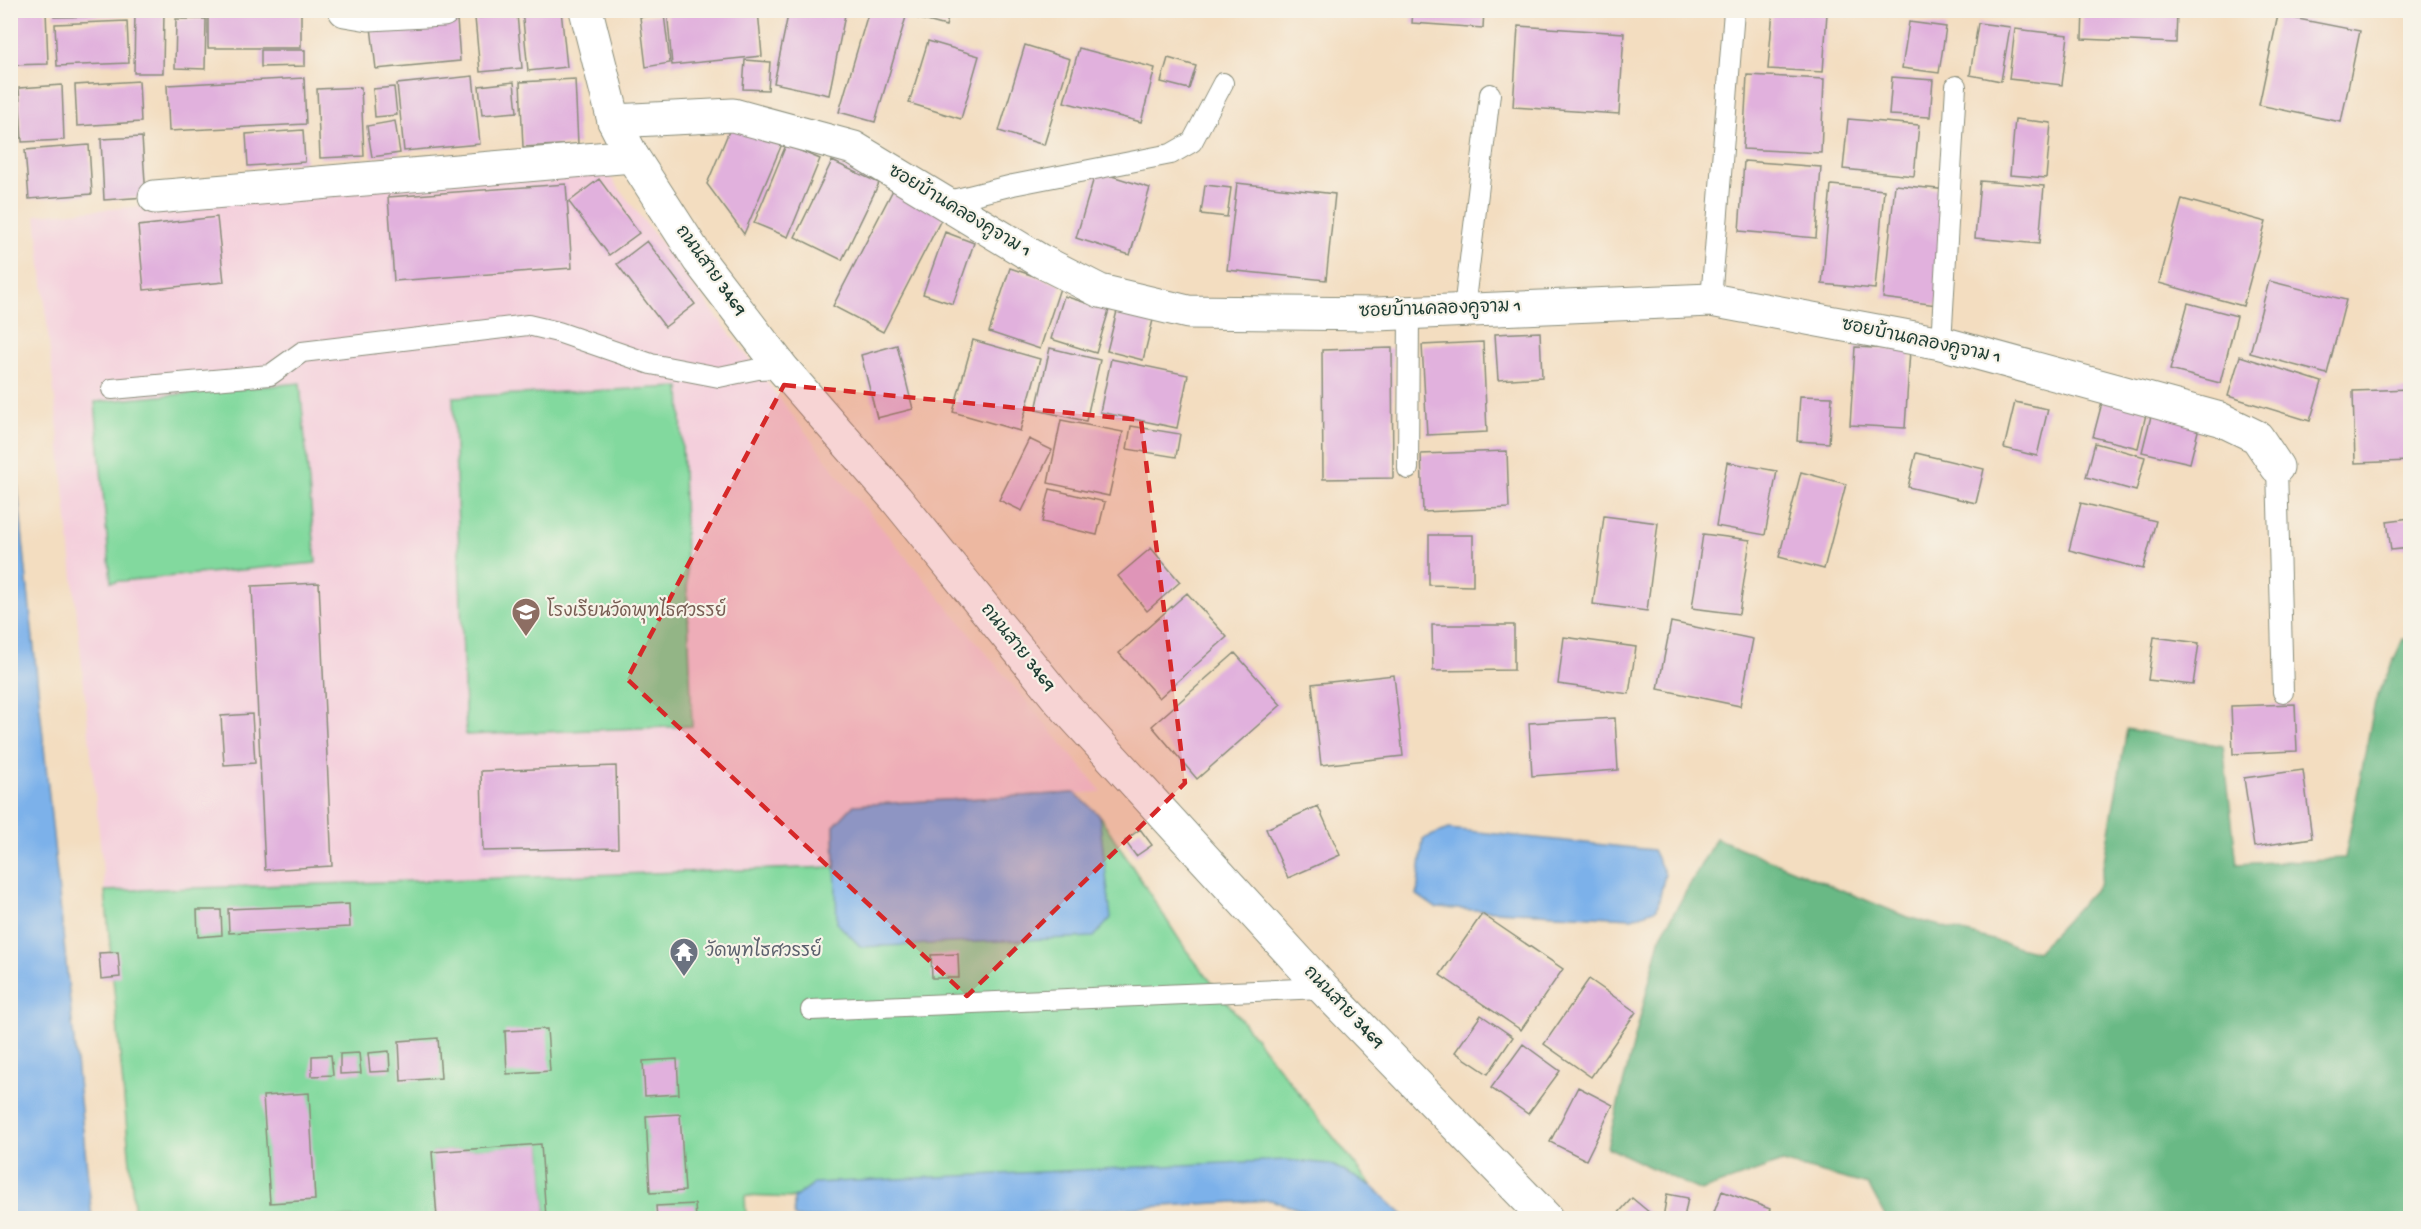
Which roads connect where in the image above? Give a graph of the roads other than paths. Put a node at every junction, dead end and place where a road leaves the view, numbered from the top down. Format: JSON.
{"nodes":[{"id":1,"x":345,"y":10,"type":"edge"},
{"id":2,"x":444,"y":10,"type":"edge"},
{"id":3,"x":586,"y":10,"type":"edge"},
{"id":4,"x":1734,"y":11,"type":"edge"},
{"id":5,"x":1223,"y":83,"type":"dead end"},
{"id":6,"x":1956,"y":86,"type":"dead end"},
{"id":7,"x":1490,"y":94,"type":"dead end"},
{"id":8,"x":614,"y":121,"type":"junction"},
{"id":9,"x":632,"y":156,"type":"junction"},
{"id":10,"x":155,"y":197,"type":"dead end"},
{"id":11,"x":945,"y":202,"type":"junction"},
{"id":12,"x":1711,"y":300,"type":"junction"},
{"id":13,"x":1464,"y":309,"type":"junction"},
{"id":14,"x":1409,"y":311,"type":"junction"},
{"id":15,"x":1941,"y":343,"type":"junction"},
{"id":16,"x":782,"y":368,"type":"junction"},
{"id":17,"x":112,"y":390,"type":"dead end"},
{"id":18,"x":2277,"y":467,"type":"joint"},
{"id":19,"x":1408,"y":469,"type":"dead end"},
{"id":20,"x":2283,"y":692,"type":"dead end"},
{"id":21,"x":1323,"y":988,"type":"junction"},
{"id":22,"x":810,"y":1010,"type":"dead end"},
{"id":23,"x":1546,"y":1218,"type":"edge"}],
"edges":[{"from":1,"to":2,"type":"street"},
{"from":3,"to":8,"type":"street","name":"ถนนสาย 3469"},
{"from":4,"to":12,"type":"lane"},
{"from":5,"to":11,"type":"lane"},
{"from":6,"to":15,"type":"lane"},
{"from":7,"to":13,"type":"lane"},
{"from":8,"to":9,"type":"street","name":"ถนนสาย 3469"},
{"from":8,"to":11,"type":"street","name":"ซอยบ้านคลองคูจาม 1"},
{"from":9,"to":10,"type":"street"},
{"from":9,"to":16,"type":"street","name":"ถนนสาย 3469"},
{"from":11,"to":14,"type":"street","name":"ซอยบ้านคลองคูจาม 1"},
{"from":12,"to":13,"type":"street","name":"ซอยบ้านคลองคูจาม 1"},
{"from":12,"to":15,"type":"street","name":"ซอยบ้านคลองคูจาม 1"},
{"from":13,"to":14,"type":"street","name":"ซอยบ้านคลองคูจาม 1"},
{"from":14,"to":19,"type":"lane"},
{"from":15,"to":18,"type":"street","name":"ซอยบ้านคลองคูจาม 1"},
{"from":16,"to":17,"type":"lane"},
{"from":16,"to":21,"type":"street","name":"ถนนสาย 3469"},
{"from":18,"to":20,"type":"lane"},
{"from":21,"to":22,"type":"lane"},
{"from":21,"to":23,"type":"street","name":"ถนนสาย 3469"}]}
